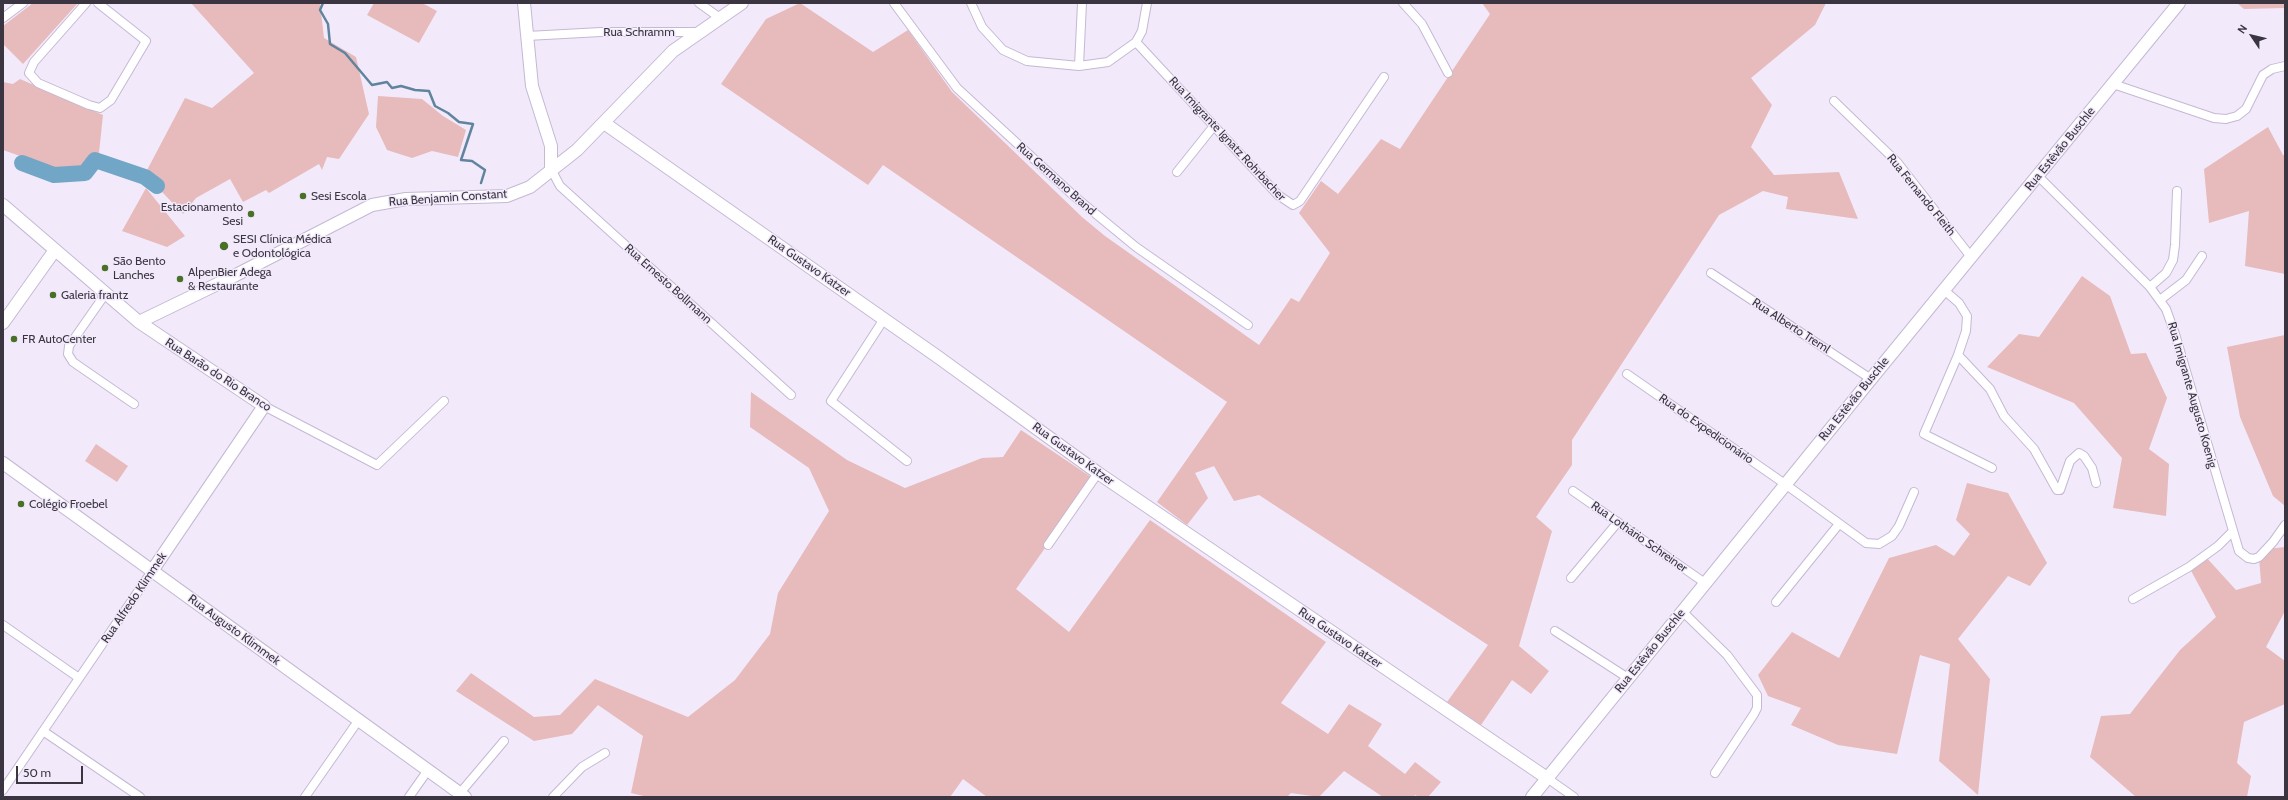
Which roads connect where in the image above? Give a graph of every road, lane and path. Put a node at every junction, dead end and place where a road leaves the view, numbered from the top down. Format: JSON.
{"nodes":[{"id":1,"x":24,"y":3,"type":"edge"},
{"id":2,"x":86,"y":3,"type":"edge"},
{"id":3,"x":98,"y":3,"type":"edge"},
{"id":4,"x":524,"y":3,"type":"edge"},
{"id":5,"x":699,"y":3,"type":"edge"},
{"id":6,"x":742,"y":3,"type":"edge"},
{"id":7,"x":894,"y":3,"type":"edge"},
{"id":8,"x":971,"y":3,"type":"edge"},
{"id":9,"x":1082,"y":3,"type":"edge"},
{"id":10,"x":1147,"y":3,"type":"edge"},
{"id":11,"x":1403,"y":3,"type":"edge"},
{"id":12,"x":2179,"y":3,"type":"edge"},
{"id":13,"x":3,"y":18,"type":"edge"},
{"id":14,"x":720,"y":18,"type":"junction"},
{"id":15,"x":697,"y":32,"type":"junction"},
{"id":16,"x":528,"y":36,"type":"junction"},
{"id":17,"x":1136,"y":42,"type":"junction"},
{"id":18,"x":1079,"y":66,"type":"junction"},
{"id":19,"x":2285,"y":66,"type":"edge"},
{"id":20,"x":1448,"y":73,"type":"dead end"},
{"id":21,"x":1384,"y":77,"type":"dead end"},
{"id":22,"x":2113,"y":84,"type":"junction"},
{"id":23,"x":1834,"y":100,"type":"dead end"},
{"id":24,"x":604,"y":123,"type":"junction"},
{"id":25,"x":1213,"y":127,"type":"junction"},
{"id":26,"x":551,"y":169,"type":"junction"},
{"id":27,"x":1177,"y":172,"type":"dead end"},
{"id":28,"x":2038,"y":176,"type":"junction"},
{"id":29,"x":2177,"y":191,"type":"dead end"},
{"id":30,"x":3,"y":205,"type":"edge"},
{"id":31,"x":55,"y":250,"type":"junction"},
{"id":32,"x":2202,"y":256,"type":"dead end"},
{"id":33,"x":1971,"y":257,"type":"junction"},
{"id":34,"x":1711,"y":274,"type":"dead end"},
{"id":35,"x":2150,"y":287,"type":"junction"},
{"id":36,"x":1944,"y":290,"type":"junction"},
{"id":37,"x":106,"y":293,"type":"junction"},
{"id":38,"x":2160,"y":300,"type":"junction"},
{"id":39,"x":884,"y":319,"type":"junction"},
{"id":40,"x":139,"y":322,"type":"junction"},
{"id":41,"x":3,"y":323,"type":"edge"},
{"id":42,"x":1248,"y":325,"type":"dead end"},
{"id":43,"x":1958,"y":355,"type":"junction"},
{"id":44,"x":1627,"y":374,"type":"dead end"},
{"id":45,"x":1871,"y":379,"type":"junction"},
{"id":46,"x":791,"y":395,"type":"dead end"},
{"id":47,"x":444,"y":401,"type":"dead end"},
{"id":48,"x":134,"y":404,"type":"dead end"},
{"id":49,"x":264,"y":406,"type":"junction"},
{"id":50,"x":907,"y":461,"type":"dead end"},
{"id":51,"x":3,"y":464,"type":"edge"},
{"id":52,"x":1992,"y":468,"type":"dead end"},
{"id":53,"x":1098,"y":473,"type":"junction"},
{"id":54,"x":2096,"y":483,"type":"dead end"},
{"id":55,"x":1785,"y":484,"type":"junction"},
{"id":56,"x":1573,"y":491,"type":"dead end"},
{"id":57,"x":1914,"y":492,"type":"dead end"},
{"id":58,"x":1618,"y":522,"type":"junction"},
{"id":59,"x":1839,"y":524,"type":"junction"},
{"id":60,"x":2285,"y":525,"type":"edge"},
{"id":61,"x":2232,"y":532,"type":"junction"},
{"id":62,"x":1048,"y":545,"type":"dead end"},
{"id":63,"x":152,"y":571,"type":"junction"},
{"id":64,"x":1571,"y":578,"type":"dead end"},
{"id":65,"x":1705,"y":583,"type":"junction"},
{"id":66,"x":2133,"y":599,"type":"dead end"},
{"id":67,"x":1776,"y":602,"type":"dead end"},
{"id":68,"x":1682,"y":611,"type":"junction"},
{"id":69,"x":3,"y":626,"type":"edge"},
{"id":70,"x":1555,"y":631,"type":"dead end"},
{"id":71,"x":79,"y":678,"type":"junction"},
{"id":72,"x":1628,"y":678,"type":"junction"},
{"id":73,"x":358,"y":721,"type":"junction"},
{"id":74,"x":43,"y":731,"type":"junction"},
{"id":75,"x":504,"y":742,"type":"dead end"},
{"id":76,"x":606,"y":753,"type":"dead end"},
{"id":77,"x":428,"y":770,"type":"junction"},
{"id":78,"x":1714,"y":773,"type":"dead end"},
{"id":79,"x":1547,"y":778,"type":"junction"},
{"id":80,"x":3,"y":789,"type":"edge"},
{"id":81,"x":463,"y":795,"type":"edge"},
{"id":82,"x":140,"y":797,"type":"edge"},
{"id":83,"x":305,"y":797,"type":"edge"},
{"id":84,"x":409,"y":797,"type":"edge"},
{"id":85,"x":554,"y":797,"type":"edge"},
{"id":86,"x":1532,"y":797,"type":"edge"},
{"id":87,"x":1574,"y":797,"type":"edge"}],
"edges":[{"from":1,"to":13,"type":"street"},
{"from":2,"to":3,"type":"street"},
{"from":4,"to":16,"type":"street"},
{"from":5,"to":14,"type":"street"},
{"from":6,"to":14,"type":"street"},
{"from":7,"to":42,"type":"street","name":"Rua Germano Brand"},
{"from":8,"to":18,"type":"street"},
{"from":9,"to":18,"type":"street"},
{"from":10,"to":17,"type":"street"},
{"from":11,"to":20,"type":"street"},
{"from":12,"to":22,"type":"street","name":"Rua Estêvão Buschle"},
{"from":14,"to":15,"type":"street"},
{"from":15,"to":16,"type":"street","name":"Rua Schramm"},
{"from":15,"to":24,"type":"street","name":"Rua Benjamin Constant"},
{"from":16,"to":26,"type":"street"},
{"from":17,"to":18,"type":"street"},
{"from":17,"to":25,"type":"street","name":"Rua Imigrante Ignatz Rohrbacher"},
{"from":19,"to":22,"type":"street"},
{"from":21,"to":25,"type":"street","name":"Rua Imigrante Ignatz Rohrbacher"},
{"from":22,"to":28,"type":"street","name":"Rua Estêvão Buschle"},
{"from":23,"to":33,"type":"street","name":"Rua Fernando Fleith"},
{"from":24,"to":26,"type":"street","name":"Rua Benjamin Constant"},
{"from":24,"to":39,"type":"street","name":"Rua Gustavo Katzer"},
{"from":25,"to":27,"type":"street"},
{"from":26,"to":40,"type":"street","name":"Rua Benjamin Constant"},
{"from":26,"to":46,"type":"street","name":"Rua Ernesto Bollmann"},
{"from":28,"to":33,"type":"street","name":"Rua Estêvão Buschle"},
{"from":28,"to":35,"type":"street","name":"Rua Imigrante Augusto Koenig"},
{"from":29,"to":35,"type":"street"},
{"from":30,"to":31,"type":"street","name":"Rua Barão do Rio Branco"},
{"from":31,"to":37,"type":"street","name":"Rua Barão do Rio Branco"},
{"from":31,"to":41,"type":"street"},
{"from":32,"to":38,"type":"street"},
{"from":33,"to":36,"type":"street","name":"Rua Estêvão Buschle"},
{"from":34,"to":45,"type":"street","name":"Rua Alberto Treml"},
{"from":35,"to":38,"type":"street","name":"Rua Imigrante Augusto Koenig"},
{"from":36,"to":43,"type":"street"},
{"from":36,"to":45,"type":"street","name":"Rua Estêvão Buschle"},
{"from":37,"to":40,"type":"street","name":"Rua Barão do Rio Branco"},
{"from":37,"to":48,"type":"street"},
{"from":38,"to":61,"type":"street","name":"Rua Imigrante Augusto Koenig"},
{"from":39,"to":50,"type":"street"},
{"from":39,"to":53,"type":"street","name":"Rua Gustavo Katzer"},
{"from":40,"to":49,"type":"street","name":"Rua Barão do Rio Branco"},
{"from":43,"to":52,"type":"street"},
{"from":43,"to":54,"type":"street"},
{"from":44,"to":55,"type":"street","name":"Rua do Expedicionário"},
{"from":45,"to":55,"type":"street","name":"Rua Estêvão Buschle"},
{"from":47,"to":49,"type":"street","name":"Rua Barão do Rio Branco"},
{"from":49,"to":63,"type":"street","name":"Rua Alfredo Klimmek"},
{"from":51,"to":63,"type":"street","name":"Rua Augusto Klimmek"},
{"from":53,"to":62,"type":"street"},
{"from":53,"to":79,"type":"street","name":"Rua Gustavo Katzer"},
{"from":55,"to":59,"type":"street","name":"Rua do Expedicionário"},
{"from":55,"to":65,"type":"street","name":"Rua Estêvão Buschle"},
{"from":56,"to":58,"type":"street","name":"Rua Lothário Schreiner"},
{"from":57,"to":59,"type":"street","name":"Rua do Expedicionário"},
{"from":58,"to":64,"type":"street"},
{"from":58,"to":65,"type":"street","name":"Rua Lothário Schreiner"},
{"from":59,"to":67,"type":"street"},
{"from":60,"to":61,"type":"street","name":"Rua Imigrante Augusto Koenig"},
{"from":61,"to":66,"type":"street"},
{"from":63,"to":71,"type":"street","name":"Rua Alfredo Klimmek"},
{"from":63,"to":73,"type":"street","name":"Rua Augusto Klimmek"},
{"from":65,"to":68,"type":"street","name":"Rua Estêvão Buschle"},
{"from":68,"to":72,"type":"street","name":"Rua Estêvão Buschle"},
{"from":68,"to":78,"type":"street"},
{"from":69,"to":71,"type":"street"},
{"from":70,"to":72,"type":"street"},
{"from":71,"to":74,"type":"street","name":"Rua Alfredo Klimmek"},
{"from":72,"to":79,"type":"street","name":"Rua Estêvão Buschle"},
{"from":73,"to":77,"type":"street","name":"Rua Augusto Klimmek"},
{"from":73,"to":83,"type":"street"},
{"from":74,"to":80,"type":"street","name":"Rua Alfredo Klimmek"},
{"from":74,"to":82,"type":"street"},
{"from":75,"to":81,"type":"street"},
{"from":76,"to":85,"type":"street"},
{"from":77,"to":81,"type":"street","name":"Rua Augusto Klimmek"},
{"from":77,"to":84,"type":"street"},
{"from":79,"to":86,"type":"street","name":"Rua Estêvão Buschle"},
{"from":79,"to":87,"type":"street"}]}
